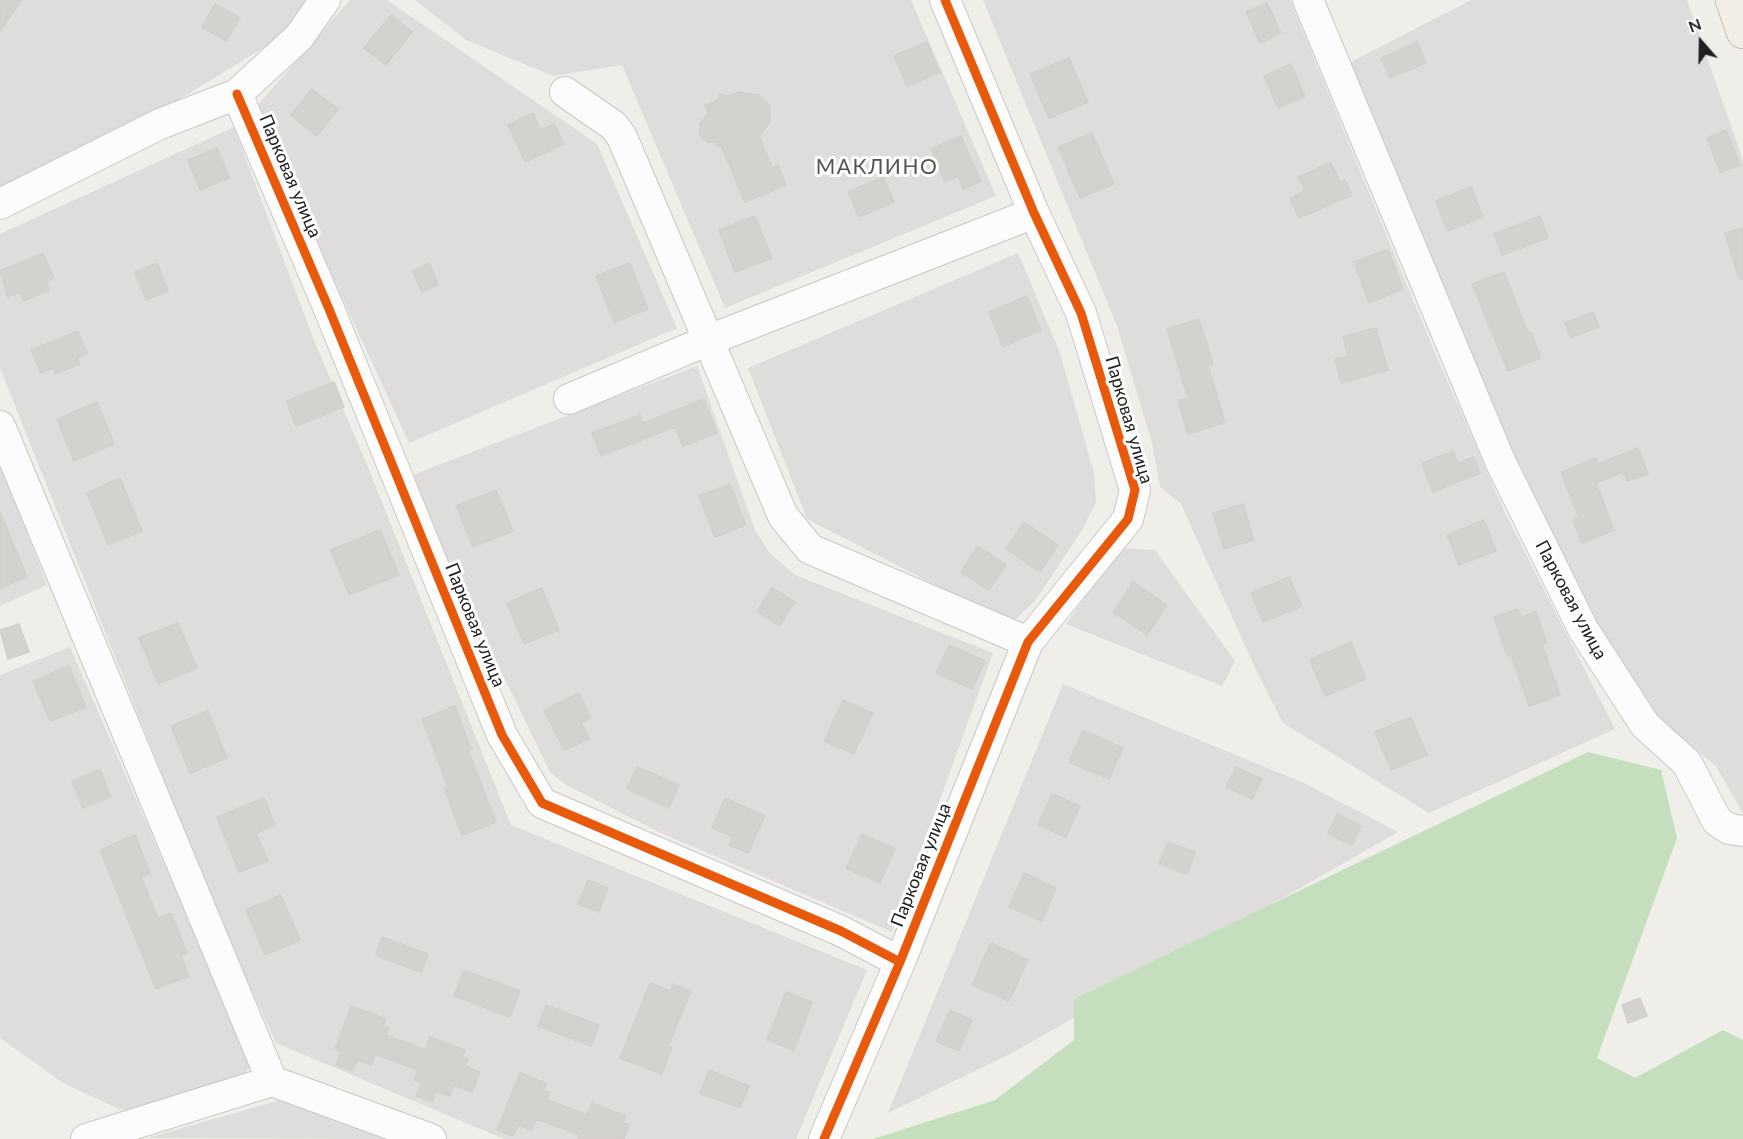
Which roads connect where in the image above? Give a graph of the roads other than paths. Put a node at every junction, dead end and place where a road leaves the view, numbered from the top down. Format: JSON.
{"nodes":[{"id":1,"x":325,"y":0,"type":"edge"},
{"id":2,"x":945,"y":0,"type":"edge"},
{"id":3,"x":1308,"y":0,"type":"edge"},
{"id":4,"x":1732,"y":0,"type":"edge"},
{"id":5,"x":1743,"y":33,"type":"edge"},
{"id":6,"x":565,"y":92,"type":"dead end"},
{"id":7,"x":237,"y":94,"type":"junction"},
{"id":8,"x":0,"y":204,"type":"edge"},
{"id":9,"x":1034,"y":213,"type":"junction"},
{"id":10,"x":709,"y":340,"type":"junction"},
{"id":11,"x":569,"y":399,"type":"dead end"},
{"id":12,"x":0,"y":426,"type":"edge"},
{"id":13,"x":1028,"y":642,"type":"junction"},
{"id":14,"x":1743,"y":831,"type":"edge"},
{"id":15,"x":900,"y":962,"type":"junction"},
{"id":16,"x":272,"y":1081,"type":"junction"},
{"id":17,"x":86,"y":1139,"type":"edge"},
{"id":18,"x":431,"y":1139,"type":"edge"},
{"id":19,"x":824,"y":1139,"type":"edge"}],
"edges":[{"from":1,"to":7,"type":"street"},
{"from":2,"to":9,"type":"street","name":"Парковая улица"},
{"from":3,"to":14,"type":"street","name":"Парковая улица"},
{"from":4,"to":5,"type":"main road"},
{"from":6,"to":10,"type":"street"},
{"from":7,"to":8,"type":"street"},
{"from":7,"to":15,"type":"street","name":"Парковая улица"},
{"from":9,"to":10,"type":"street"},
{"from":9,"to":13,"type":"street","name":"Парковая улица"},
{"from":10,"to":11,"type":"street"},
{"from":10,"to":13,"type":"street"},
{"from":12,"to":16,"type":"street"},
{"from":13,"to":15,"type":"street","name":"Парковая улица"},
{"from":15,"to":19,"type":"street","name":"Парковая улица"},
{"from":16,"to":17,"type":"street"},
{"from":16,"to":18,"type":"street"}]}
